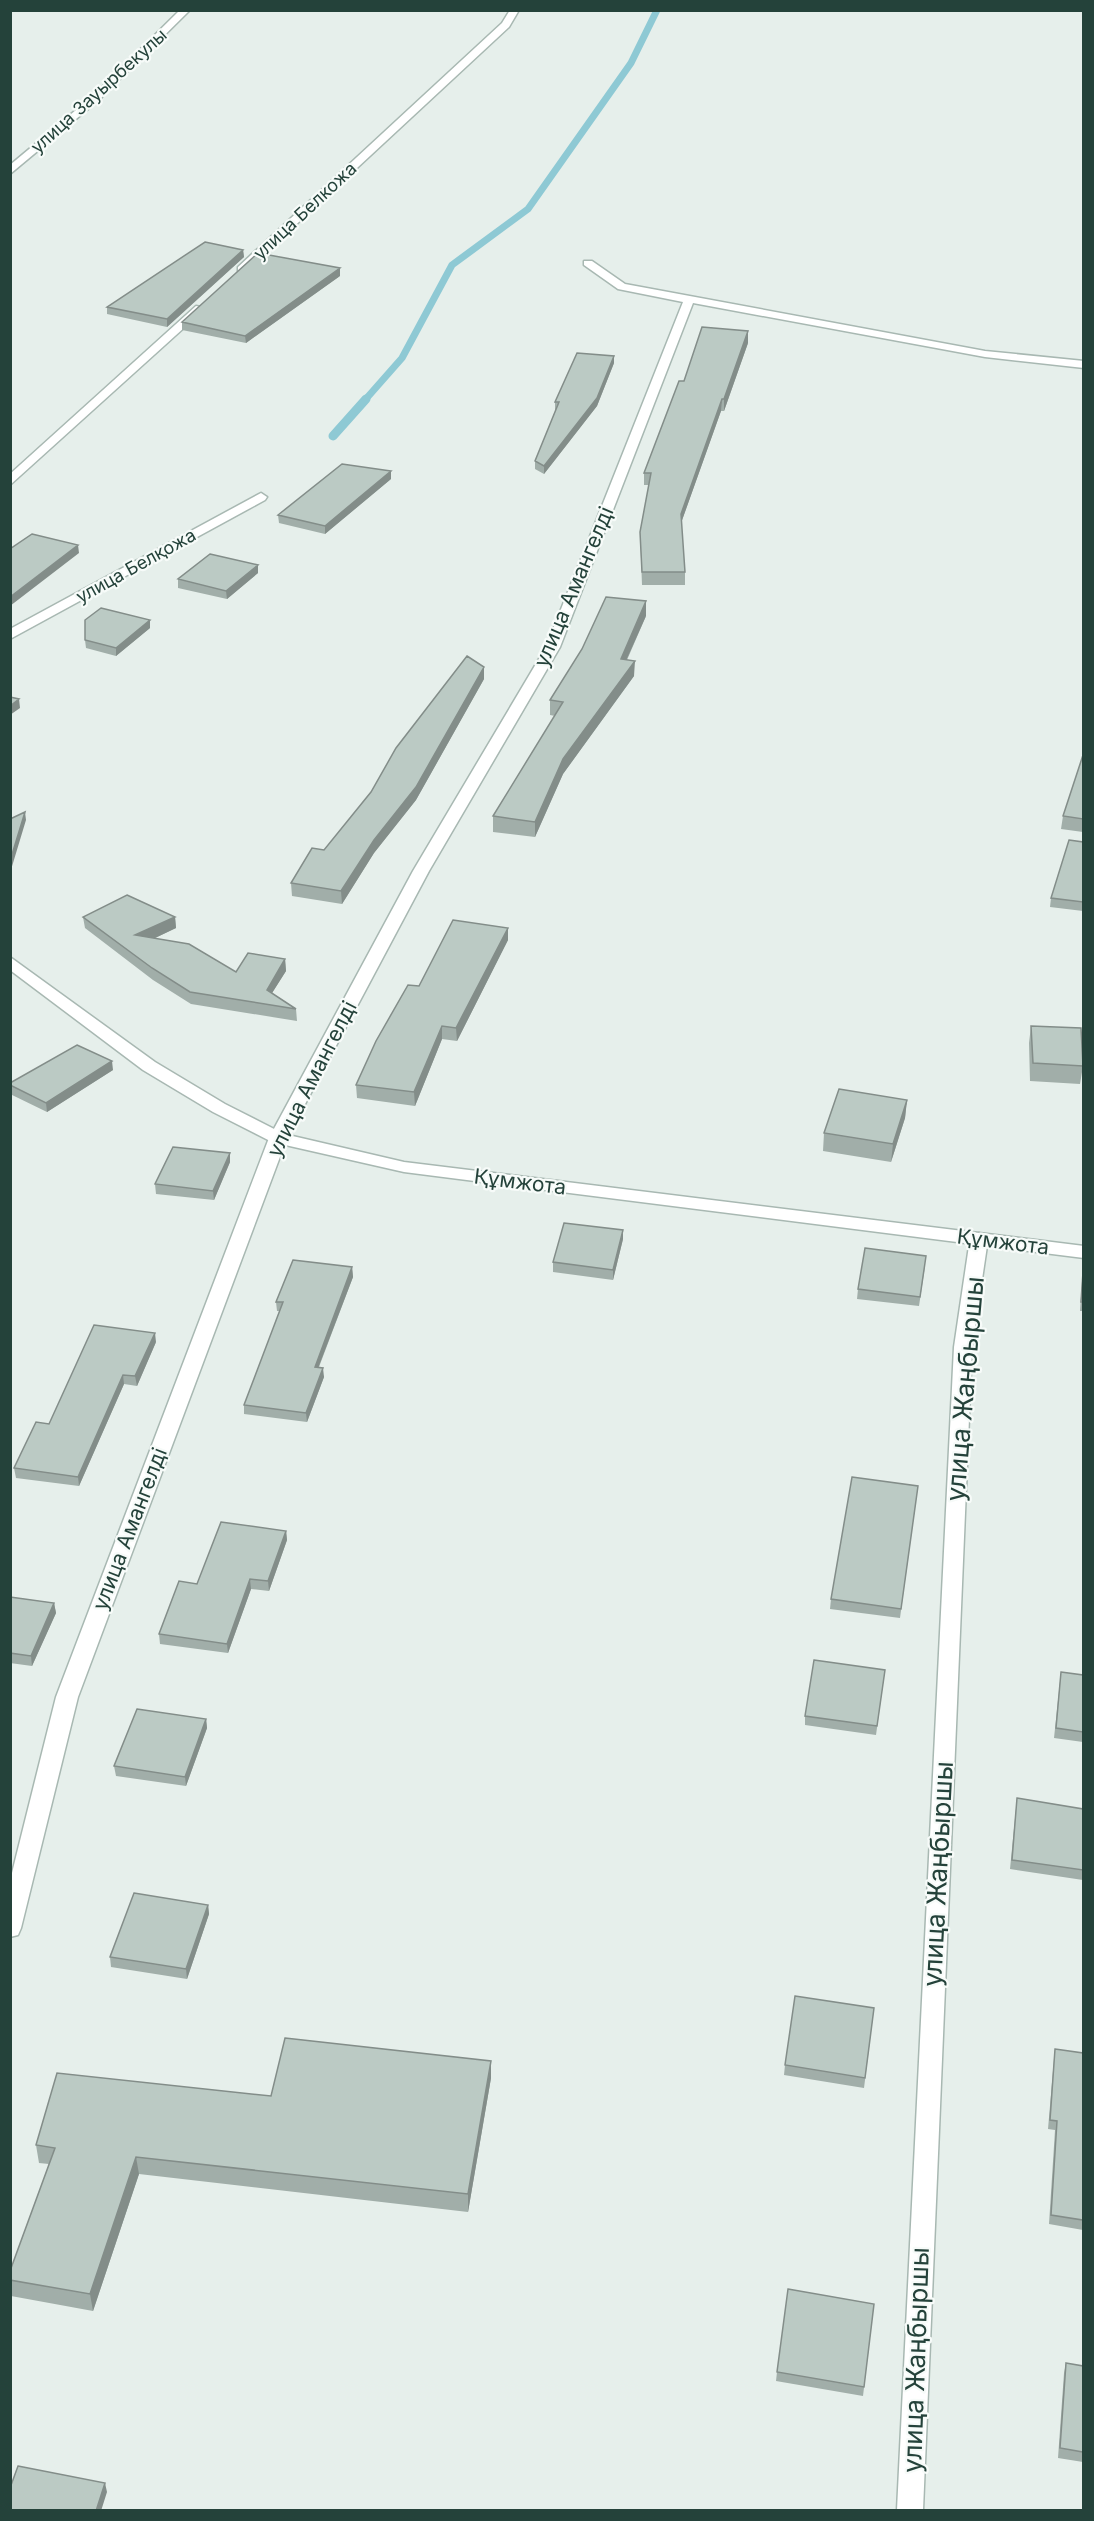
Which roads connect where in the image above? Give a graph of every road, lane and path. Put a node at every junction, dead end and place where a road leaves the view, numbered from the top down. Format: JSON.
{"nodes":[{"id":1,"x":186,"y":10,"type":"edge"},
{"id":2,"x":515,"y":10,"type":"edge"},
{"id":3,"x":10,"y":171,"type":"edge"},
{"id":4,"x":588,"y":263,"type":"dead end"},
{"id":5,"x":229,"y":281,"type":"edge"},
{"id":6,"x":212,"y":297,"type":"edge"},
{"id":7,"x":689,"y":300,"type":"junction"},
{"id":8,"x":1083,"y":364,"type":"edge"},
{"id":9,"x":10,"y":481,"type":"edge"},
{"id":10,"x":261,"y":497,"type":"dead end"},
{"id":11,"x":10,"y":635,"type":"edge"},
{"id":12,"x":10,"y":962,"type":"edge"},
{"id":13,"x":278,"y":1138,"type":"junction"},
{"id":14,"x":979,"y":1239,"type":"junction"},
{"id":15,"x":1083,"y":1252,"type":"edge"},
{"id":16,"x":10,"y":1928,"type":"edge"},
{"id":17,"x":910,"y":2511,"type":"edge"}],
"edges":[{"from":1,"to":3,"type":"street","name":"улица Зауырбекулы"},
{"from":2,"to":5,"type":"street","name":"улица Белкожа"},
{"from":4,"to":7,"type":"street"},
{"from":6,"to":9,"type":"street"},
{"from":7,"to":8,"type":"street"},
{"from":7,"to":13,"type":"street","name":"улица Амангелді"},
{"from":10,"to":11,"type":"street","name":"улица Белқожа"},
{"from":12,"to":13,"type":"street","name":"Құмжота"},
{"from":13,"to":14,"type":"street","name":"Құмжота"},
{"from":13,"to":16,"type":"street","name":"улица Амангелді"},
{"from":14,"to":15,"type":"street","name":"Құмжота"},
{"from":14,"to":17,"type":"street","name":"улица Жаңбыршы"}]}
